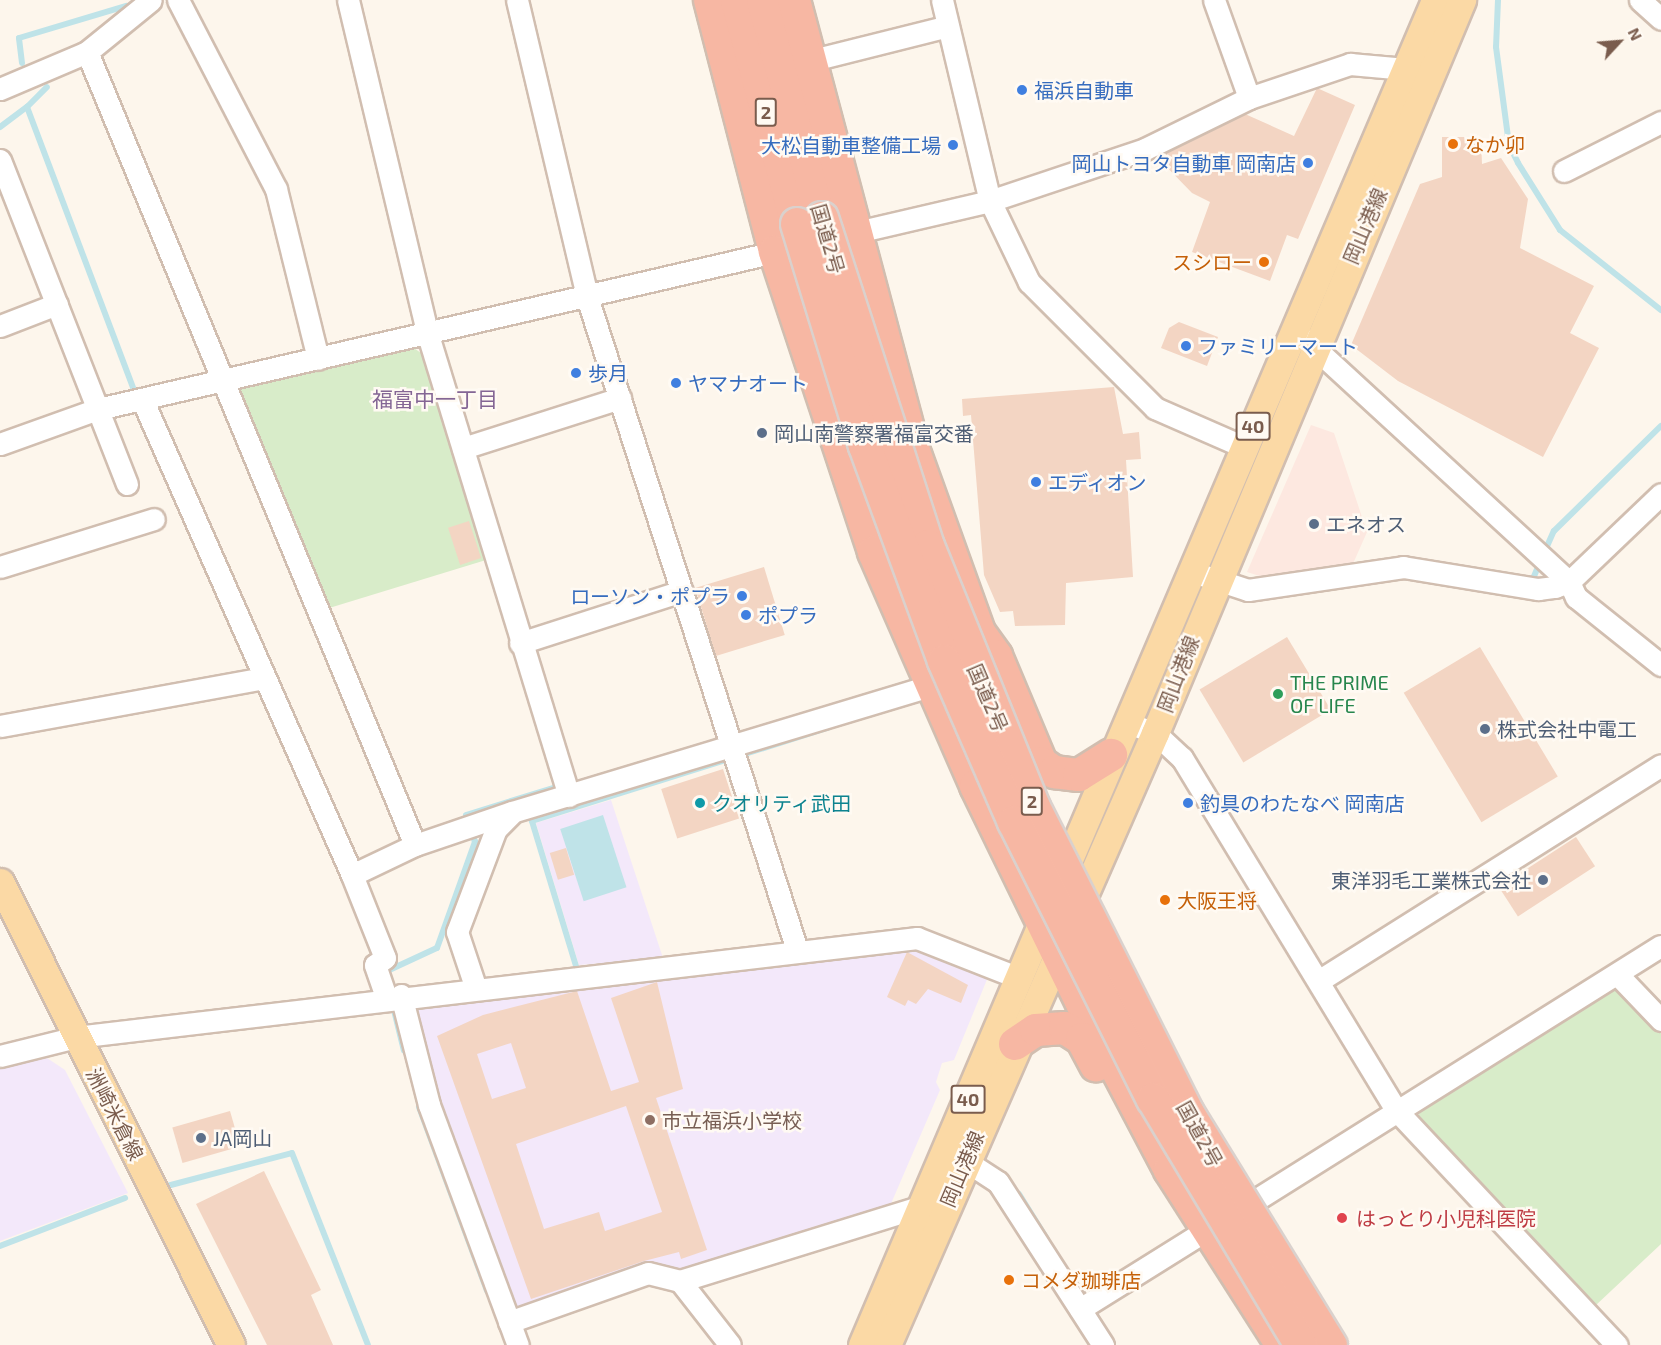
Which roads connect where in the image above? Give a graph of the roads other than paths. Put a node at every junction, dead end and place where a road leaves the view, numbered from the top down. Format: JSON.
{"nodes":[{"id":1,"x":151,"y":0,"type":"edge"},
{"id":2,"x":178,"y":0,"type":"edge"},
{"id":3,"x":348,"y":0,"type":"edge"},
{"id":4,"x":518,"y":0,"type":"edge"},
{"id":5,"x":710,"y":0,"type":"edge"},
{"id":6,"x":736,"y":0,"type":"edge"},
{"id":7,"x":763,"y":0,"type":"edge"},
{"id":8,"x":794,"y":0,"type":"edge"},
{"id":9,"x":942,"y":0,"type":"edge"},
{"id":10,"x":1214,"y":0,"type":"edge"},
{"id":11,"x":1435,"y":0,"type":"edge"},
{"id":12,"x":1462,"y":0,"type":"edge"},
{"id":13,"x":1640,"y":0,"type":"edge"},
{"id":14,"x":1661,"y":19,"type":"edge"},
{"id":15,"x":948,"y":26,"type":"junction"},
{"id":16,"x":87,"y":52,"type":"junction"},
{"id":17,"x":809,"y":61,"type":"junction"},
{"id":18,"x":1406,"y":69,"type":"junction"},
{"id":19,"x":0,"y":89,"type":"edge"},
{"id":20,"x":1249,"y":98,"type":"junction"},
{"id":21,"x":1661,"y":122,"type":"edge"},
{"id":22,"x":0,"y":160,"type":"edge"},
{"id":23,"x":1564,"y":171,"type":"dead end"},
{"id":24,"x":990,"y":201,"type":"junction"},
{"id":25,"x":809,"y":221,"type":"junction"},
{"id":26,"x":852,"y":233,"type":"junction"},
{"id":27,"x":775,"y":252,"type":"junction"},
{"id":28,"x":587,"y":297,"type":"junction"},
{"id":29,"x":57,"y":304,"type":"junction"},
{"id":30,"x":0,"y":326,"type":"edge"},
{"id":31,"x":428,"y":335,"type":"junction"},
{"id":32,"x":1304,"y":339,"type":"junction"},
{"id":33,"x":318,"y":359,"type":"junction"},
{"id":34,"x":223,"y":382,"type":"junction"},
{"id":35,"x":620,"y":398,"type":"junction"},
{"id":36,"x":142,"y":399,"type":"junction"},
{"id":37,"x":98,"y":409,"type":"junction"},
{"id":38,"x":0,"y":444,"type":"edge"},
{"id":39,"x":469,"y":446,"type":"junction"},
{"id":40,"x":1244,"y":447,"type":"junction"},
{"id":41,"x":128,"y":484,"type":"dead end"},
{"id":42,"x":1661,"y":494,"type":"edge"},
{"id":43,"x":154,"y":519,"type":"dead end"},
{"id":44,"x":0,"y":567,"type":"edge"},
{"id":45,"x":1202,"y":576,"type":"junction"},
{"id":46,"x":1569,"y":582,"type":"junction"},
{"id":47,"x":682,"y":591,"type":"junction"},
{"id":48,"x":978,"y":631,"type":"junction"},
{"id":49,"x":528,"y":640,"type":"junction"},
{"id":50,"x":1661,"y":665,"type":"edge"},
{"id":51,"x":260,"y":679,"type":"junction"},
{"id":52,"x":932,"y":685,"type":"junction"},
{"id":53,"x":1125,"y":722,"type":"junction"},
{"id":54,"x":0,"y":726,"type":"edge"},
{"id":55,"x":1155,"y":734,"type":"junction"},
{"id":56,"x":735,"y":753,"type":"junction"},
{"id":57,"x":1111,"y":755,"type":"junction"},
{"id":58,"x":1661,"y":765,"type":"edge"},
{"id":59,"x":572,"y":790,"type":"junction"},
{"id":60,"x":512,"y":812,"type":"junction"},
{"id":61,"x":415,"y":845,"type":"junction"},
{"id":62,"x":1072,"y":853,"type":"junction"},
{"id":63,"x":352,"y":875,"type":"junction"},
{"id":64,"x":0,"y":882,"type":"edge"},
{"id":65,"x":1073,"y":884,"type":"junction"},
{"id":66,"x":1057,"y":921,"type":"junction"},
{"id":67,"x":1661,"y":946,"type":"edge"},
{"id":68,"x":797,"y":950,"type":"junction"},
{"id":69,"x":1057,"y":952,"type":"junction"},
{"id":70,"x":1617,"y":974,"type":"junction"},
{"id":71,"x":1019,"y":978,"type":"junction"},
{"id":72,"x":1320,"y":980,"type":"junction"},
{"id":73,"x":475,"y":986,"type":"junction"},
{"id":74,"x":393,"y":996,"type":"junction"},
{"id":75,"x":1661,"y":1020,"type":"edge"},
{"id":76,"x":76,"y":1037,"type":"junction"},
{"id":77,"x":1015,"y":1044,"type":"junction"},
{"id":78,"x":0,"y":1056,"type":"edge"},
{"id":79,"x":1397,"y":1111,"type":"junction"},
{"id":80,"x":956,"y":1155,"type":"junction"},
{"id":81,"x":1170,"y":1170,"type":"junction"},
{"id":82,"x":1254,"y":1201,"type":"junction"},
{"id":83,"x":922,"y":1206,"type":"junction"},
{"id":84,"x":1208,"y":1229,"type":"junction"},
{"id":85,"x":680,"y":1281,"type":"junction"},
{"id":86,"x":1248,"y":1288,"type":"junction"},
{"id":87,"x":1080,"y":1309,"type":"junction"},
{"id":88,"x":510,"y":1322,"type":"junction"},
{"id":89,"x":231,"y":1345,"type":"edge"},
{"id":90,"x":518,"y":1345,"type":"edge"},
{"id":91,"x":729,"y":1345,"type":"edge"},
{"id":92,"x":862,"y":1345,"type":"edge"},
{"id":93,"x":887,"y":1345,"type":"edge"},
{"id":94,"x":1103,"y":1345,"type":"edge"},
{"id":95,"x":1282,"y":1345,"type":"edge"},
{"id":96,"x":1301,"y":1345,"type":"edge"},
{"id":97,"x":1331,"y":1345,"type":"edge"},
{"id":98,"x":1346,"y":1345,"type":"edge"},
{"id":99,"x":1617,"y":1345,"type":"edge"}],
"edges":[{"from":1,"to":16,"type":"street"},
{"from":2,"to":33,"type":"street"},
{"from":3,"to":31,"type":"street"},
{"from":4,"to":28,"type":"street"},
{"from":5,"to":27,"type":"highway","number":"2"},
{"from":6,"to":25,"type":"highway","name":"国道2号","number":"2"},
{"from":7,"to":25,"type":"highway","name":"国道2号","number":"2"},
{"from":8,"to":17,"type":"highway"},
{"from":9,"to":15,"type":"street"},
{"from":10,"to":20,"type":"street"},
{"from":11,"to":18,"type":"main road","name":"岡山港線","number":"40"},
{"from":12,"to":32,"type":"main road","name":"岡山港線","number":"40"},
{"from":13,"to":14,"type":"street"},
{"from":15,"to":17,"type":"street"},
{"from":15,"to":24,"type":"street"},
{"from":16,"to":19,"type":"street"},
{"from":16,"to":34,"type":"street"},
{"from":17,"to":26,"type":"highway"},
{"from":18,"to":20,"type":"street"},
{"from":18,"to":32,"type":"main road","name":"岡山港線","number":"40"},
{"from":20,"to":24,"type":"street"},
{"from":21,"to":23,"type":"street"},
{"from":22,"to":29,"type":"street"},
{"from":24,"to":26,"type":"street"},
{"from":24,"to":40,"type":"street"},
{"from":25,"to":96,"type":"highway","name":"国道2号","number":"2","bridge":true},
{"from":25,"to":97,"type":"highway","name":"国道2号","number":"2","bridge":true},
{"from":26,"to":27,"type":"street"},
{"from":26,"to":48,"type":"highway"},
{"from":27,"to":28,"type":"street"},
{"from":27,"to":52,"type":"highway","number":"2"},
{"from":28,"to":31,"type":"street"},
{"from":28,"to":35,"type":"street"},
{"from":29,"to":30,"type":"street"},
{"from":29,"to":37,"type":"street"},
{"from":31,"to":33,"type":"street"},
{"from":31,"to":39,"type":"street"},
{"from":32,"to":40,"type":"main road","name":"岡山港線","number":"40"},
{"from":32,"to":45,"type":"main road","name":"岡山港線","number":"40"},
{"from":32,"to":46,"type":"street"},
{"from":33,"to":34,"type":"street"},
{"from":34,"to":36,"type":"street"},
{"from":34,"to":61,"type":"street"},
{"from":35,"to":39,"type":"street"},
{"from":35,"to":47,"type":"street"},
{"from":36,"to":37,"type":"street"},
{"from":36,"to":51,"type":"street"},
{"from":37,"to":38,"type":"street"},
{"from":37,"to":41,"type":"street"},
{"from":39,"to":49,"type":"street"},
{"from":40,"to":45,"type":"main road","name":"岡山港線","number":"40"},
{"from":42,"to":46,"type":"street"},
{"from":43,"to":44,"type":"street"},
{"from":45,"to":46,"type":"street"},
{"from":45,"to":53,"type":"main road","name":"岡山港線","number":"40"},
{"from":45,"to":55,"type":"main road","name":"岡山港線","number":"40"},
{"from":46,"to":50,"type":"street"},
{"from":47,"to":49,"type":"street"},
{"from":47,"to":56,"type":"street"},
{"from":48,"to":57,"type":"highway"},
{"from":48,"to":62,"type":"highway"},
{"from":49,"to":59,"type":"street"},
{"from":51,"to":54,"type":"street"},
{"from":51,"to":63,"type":"street"},
{"from":52,"to":56,"type":"street"},
{"from":52,"to":66,"type":"highway","number":"2"},
{"from":53,"to":55,"type":"street"},
{"from":53,"to":57,"type":"main road","name":"岡山港線","number":"40"},
{"from":55,"to":65,"type":"main road","name":"岡山港線","number":"40"},
{"from":55,"to":72,"type":"street"},
{"from":56,"to":59,"type":"street"},
{"from":56,"to":68,"type":"street"},
{"from":57,"to":62,"type":"main road","name":"岡山港線","number":"40"},
{"from":58,"to":72,"type":"street"},
{"from":59,"to":60,"type":"street"},
{"from":60,"to":61,"type":"street"},
{"from":60,"to":73,"type":"street"},
{"from":61,"to":63,"type":"street"},
{"from":62,"to":65,"type":"highway"},
{"from":63,"to":74,"type":"street"},
{"from":64,"to":76,"type":"main road","name":"洲崎米倉線"},
{"from":65,"to":66,"type":"highway"},
{"from":65,"to":82,"type":"highway"},
{"from":66,"to":69,"type":"highway","number":"2"},
{"from":66,"to":71,"type":"main road","name":"岡山港線","number":"40"},
{"from":66,"to":86,"type":"highway"},
{"from":67,"to":70,"type":"street"},
{"from":68,"to":71,"type":"street"},
{"from":68,"to":73,"type":"street"},
{"from":69,"to":77,"type":"main road","name":"岡山港線","number":"40"},
{"from":69,"to":81,"type":"highway"},
{"from":70,"to":75,"type":"street"},
{"from":70,"to":79,"type":"street"},
{"from":71,"to":80,"type":"main road","name":"岡山港線","number":"40"},
{"from":72,"to":79,"type":"street"},
{"from":73,"to":74,"type":"street"},
{"from":74,"to":76,"type":"street"},
{"from":74,"to":88,"type":"street"},
{"from":76,"to":78,"type":"street"},
{"from":76,"to":89,"type":"main road","name":"洲崎米倉線"},
{"from":77,"to":80,"type":"main road","name":"岡山港線","number":"40"},
{"from":77,"to":81,"type":"highway"},
{"from":79,"to":82,"type":"street"},
{"from":79,"to":99,"type":"street"},
{"from":80,"to":83,"type":"main road","name":"岡山港線","number":"40"},
{"from":80,"to":87,"type":"street"},
{"from":80,"to":93,"type":"main road","name":"岡山港線","number":"40"},
{"from":81,"to":84,"type":"highway"},
{"from":82,"to":98,"type":"highway"},
{"from":83,"to":85,"type":"street"},
{"from":83,"to":92,"type":"main road","name":"岡山港線","number":"40"},
{"from":84,"to":86,"type":"highway"},
{"from":84,"to":87,"type":"street"},
{"from":85,"to":88,"type":"street"},
{"from":85,"to":91,"type":"street"},
{"from":86,"to":95,"type":"highway"},
{"from":87,"to":94,"type":"street"},
{"from":88,"to":90,"type":"street"}]}
